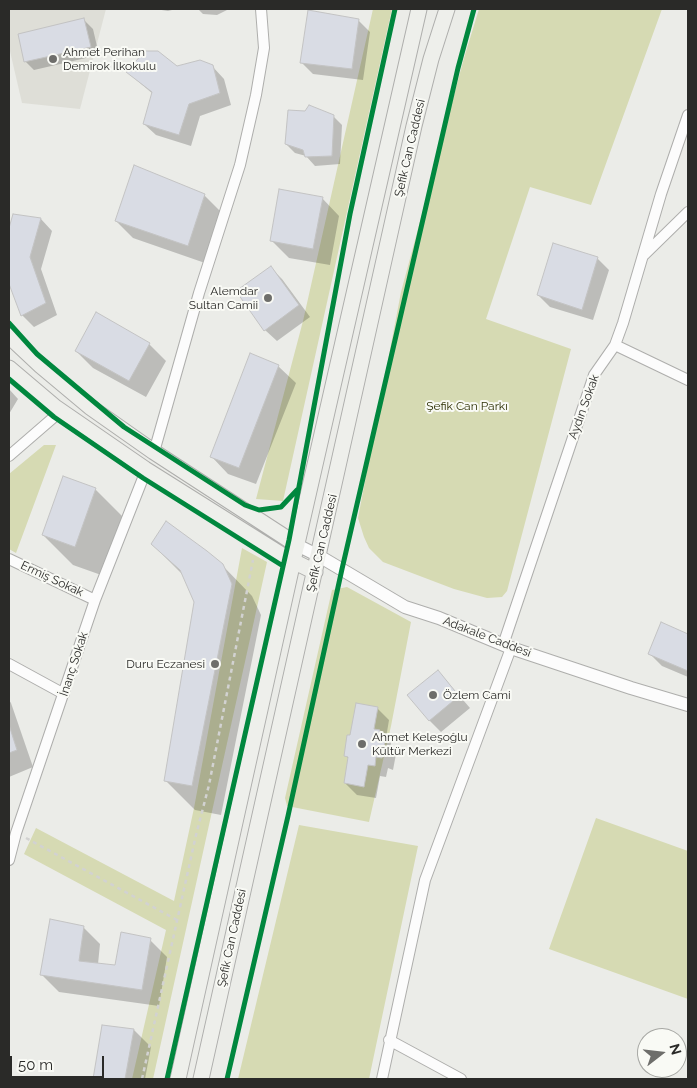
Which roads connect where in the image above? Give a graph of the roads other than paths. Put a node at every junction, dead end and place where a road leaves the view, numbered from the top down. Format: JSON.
{"nodes":[{"id":1,"x":261,"y":9,"type":"edge"},
{"id":2,"x":419,"y":9,"type":"edge"},
{"id":3,"x":447,"y":9,"type":"edge"},
{"id":4,"x":688,"y":115,"type":"edge"},
{"id":5,"x":688,"y":212,"type":"edge"},
{"id":6,"x":643,"y":256,"type":"junction"},
{"id":7,"x":9,"y":336,"type":"edge"},
{"id":8,"x":615,"y":345,"type":"junction"},
{"id":9,"x":9,"y":368,"type":"edge"},
{"id":10,"x":688,"y":380,"type":"edge"},
{"id":11,"x":61,"y":411,"type":"junction"},
{"id":12,"x":154,"y":452,"type":"junction"},
{"id":13,"x":9,"y":456,"type":"edge"},
{"id":14,"x":145,"y":469,"type":"junction"},
{"id":15,"x":297,"y":545,"type":"junction"},
{"id":16,"x":319,"y":556,"type":"junction"},
{"id":17,"x":9,"y":559,"type":"edge"},
{"id":18,"x":293,"y":561,"type":"junction"},
{"id":19,"x":315,"y":572,"type":"junction"},
{"id":20,"x":95,"y":600,"type":"junction"},
{"id":21,"x":507,"y":646,"type":"junction"},
{"id":22,"x":9,"y":664,"type":"edge"},
{"id":23,"x":64,"y":694,"type":"junction"},
{"id":24,"x":688,"y":705,"type":"edge"},
{"id":25,"x":12,"y":831,"type":"edge"},
{"id":26,"x":9,"y":860,"type":"edge"},
{"id":27,"x":389,"y":1040,"type":"junction"},
{"id":28,"x":178,"y":1079,"type":"edge"},
{"id":29,"x":202,"y":1079,"type":"edge"},
{"id":30,"x":382,"y":1079,"type":"edge"},
{"id":31,"x":461,"y":1079,"type":"edge"}],
"edges":[{"from":1,"to":12,"type":"street"},
{"from":2,"to":15,"type":"main road","name":"Şefik Can Caddesi"},
{"from":3,"to":16,"type":"main road","name":"Şefik Can Caddesi"},
{"from":4,"to":6,"type":"street","name":"Aydın Sokak"},
{"from":5,"to":6,"type":"street"},
{"from":6,"to":8,"type":"street","name":"Aydın Sokak"},
{"from":7,"to":12,"type":"main road"},
{"from":8,"to":10,"type":"street"},
{"from":8,"to":21,"type":"street","name":"Aydın Sokak"},
{"from":9,"to":11,"type":"main road"},
{"from":11,"to":13,"type":"street"},
{"from":11,"to":14,"type":"main road"},
{"from":12,"to":15,"type":"main road"},
{"from":14,"to":18,"type":"main road"},
{"from":14,"to":20,"type":"street","name":"İnanç Sokak"},
{"from":15,"to":16,"type":"street","name":"Adakale Caddesi"},
{"from":15,"to":18,"type":"main road","name":"Şefik Can Caddesi"},
{"from":16,"to":19,"type":"main road","name":"Şefik Can Caddesi"},
{"from":16,"to":21,"type":"street","name":"Adakale Caddesi"},
{"from":17,"to":20,"type":"street","name":"Ermiş Sokak"},
{"from":18,"to":19,"type":"main road"},
{"from":18,"to":28,"type":"main road","name":"Şefik Can Caddesi"},
{"from":19,"to":29,"type":"main road","name":"Şefik Can Caddesi"},
{"from":20,"to":23,"type":"street","name":"İnanç Sokak"},
{"from":21,"to":24,"type":"street","name":"Adakale Caddesi"},
{"from":21,"to":27,"type":"street","name":"Aydın Sokak"},
{"from":22,"to":23,"type":"street"},
{"from":23,"to":25,"type":"street","name":"İnanç Sokak"},
{"from":25,"to":26,"type":"street","name":"İnanç Sokak"},
{"from":27,"to":30,"type":"street","name":"Aydın Sokak"},
{"from":27,"to":31,"type":"street"}]}
